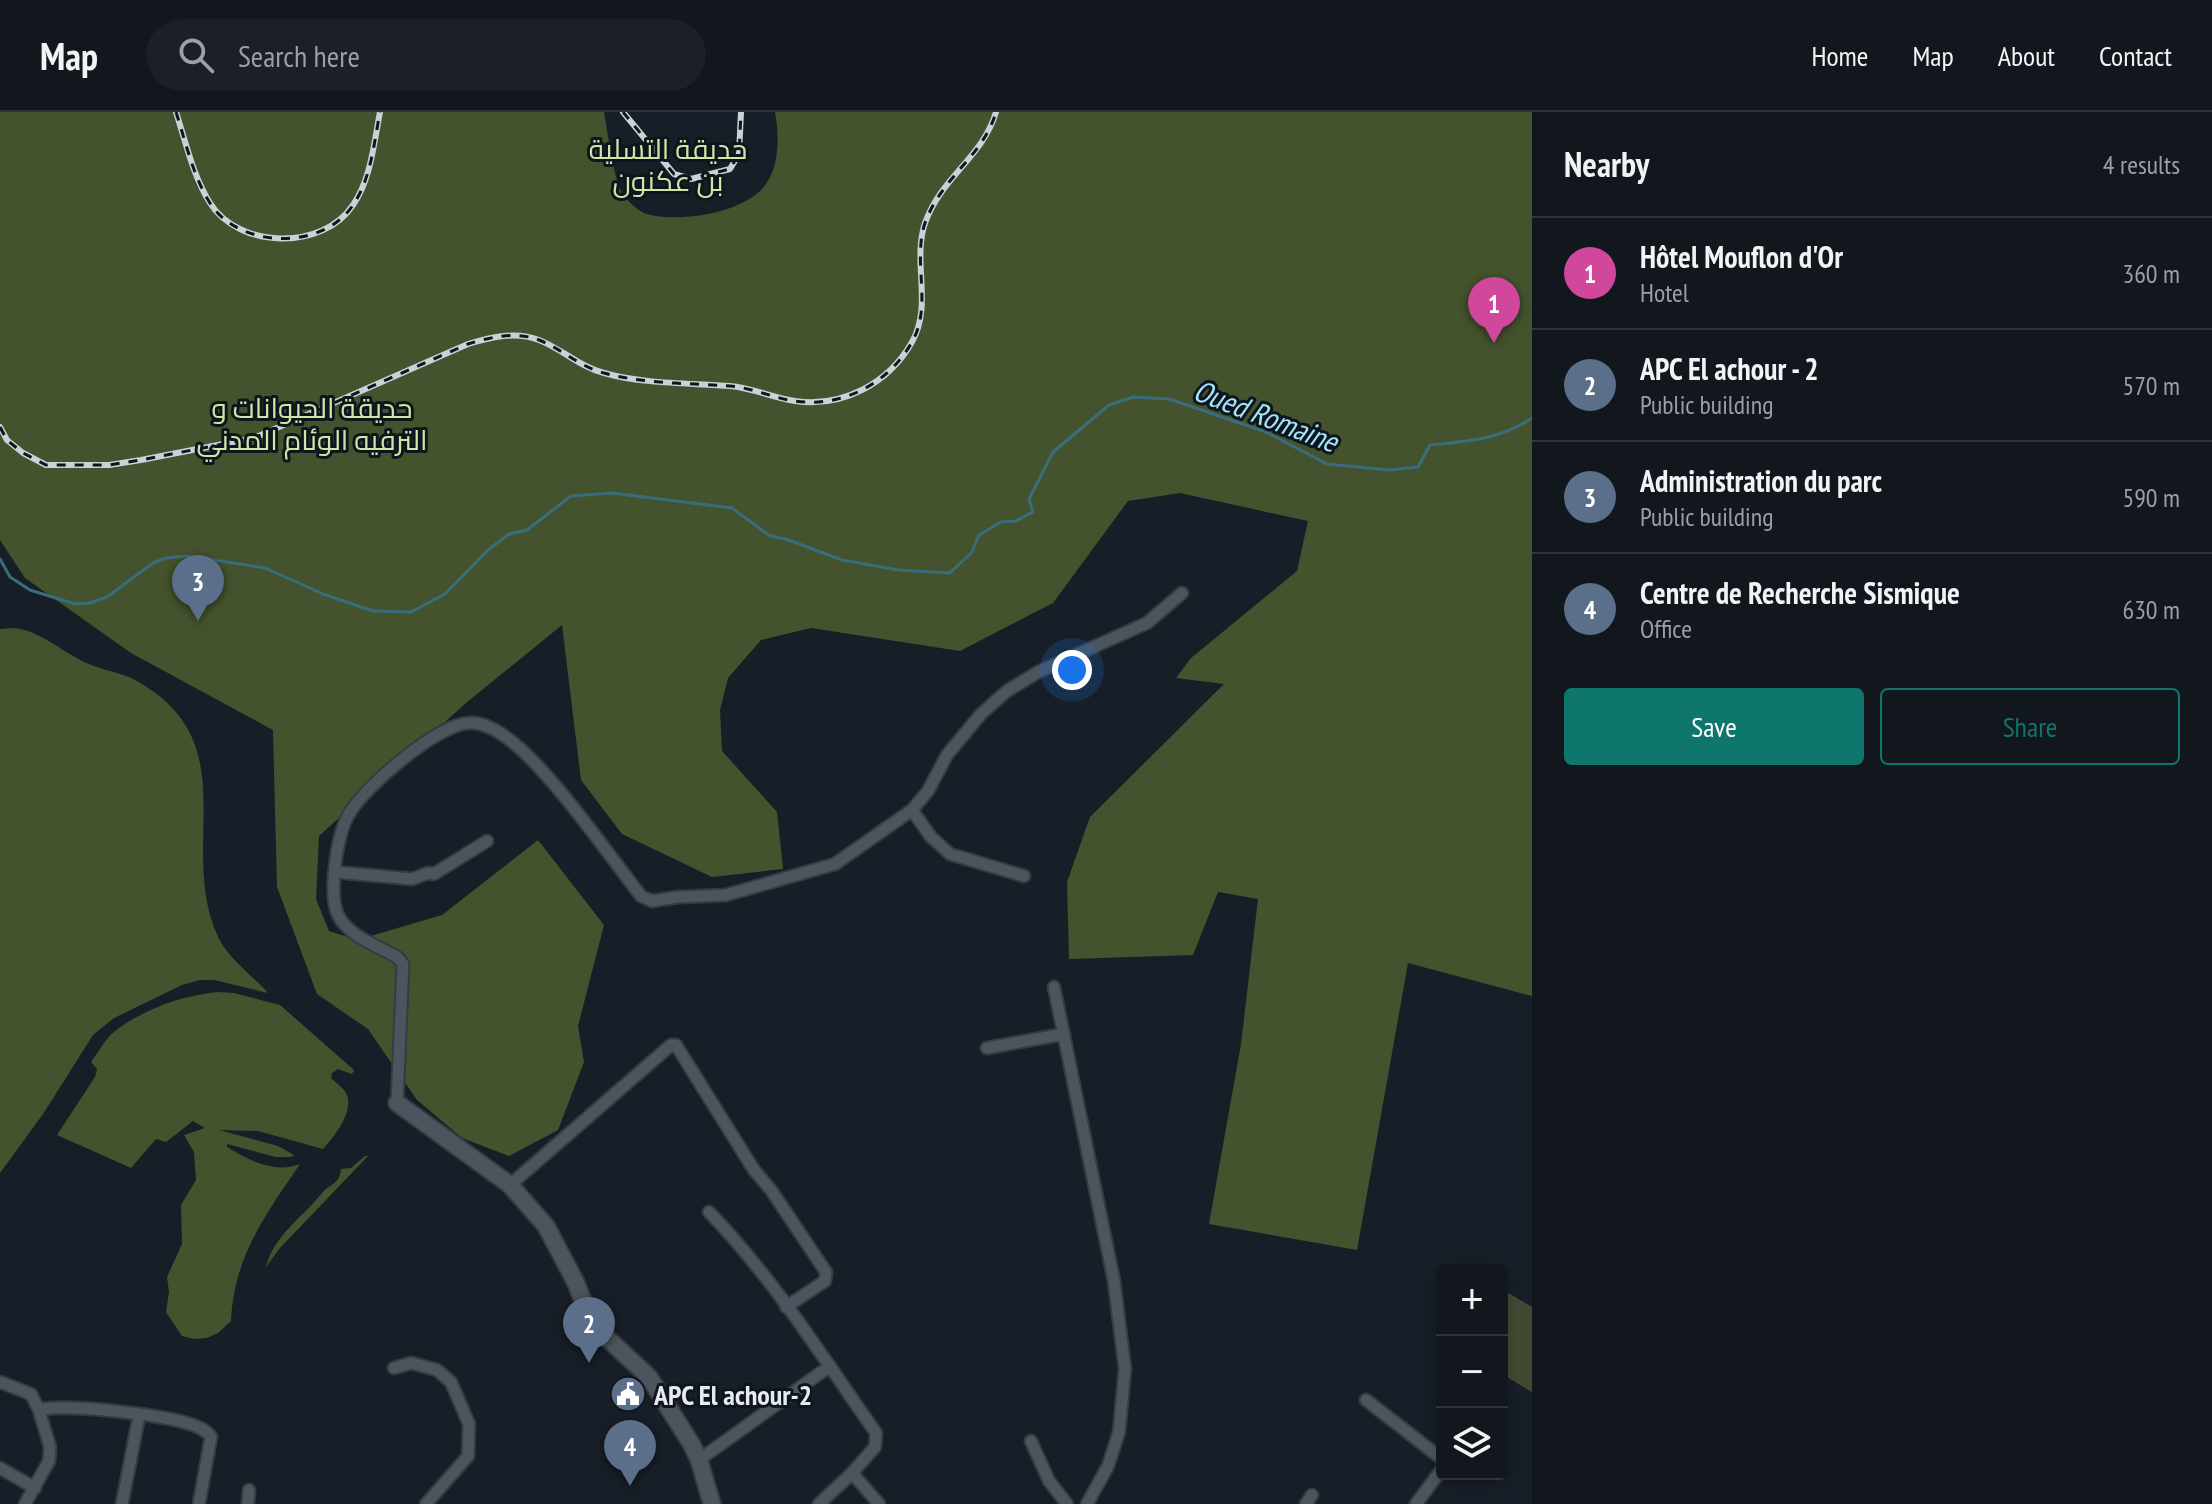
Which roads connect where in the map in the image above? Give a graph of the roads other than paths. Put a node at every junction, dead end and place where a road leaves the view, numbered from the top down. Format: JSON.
{"nodes":[{"id":1,"x":1182,"y":593,"type":"dead end"},
{"id":2,"x":912,"y":810,"type":"junction"},
{"id":3,"x":487,"y":841,"type":"dead end"},
{"id":4,"x":336,"y":872,"type":"junction"},
{"id":5,"x":1024,"y":876,"type":"dead end"},
{"id":6,"x":1054,"y":987,"type":"dead end"},
{"id":7,"x":1064,"y":1034,"type":"junction"},
{"id":8,"x":987,"y":1048,"type":"dead end"},
{"id":9,"x":397,"y":1103,"type":"joint"},
{"id":10,"x":510,"y":1185,"type":"junction"},
{"id":11,"x":709,"y":1212,"type":"dead end"},
{"id":12,"x":786,"y":1307,"type":"junction"},
{"id":13,"x":830,"y":1366,"type":"junction"},
{"id":14,"x":394,"y":1368,"type":"dead end"},
{"id":15,"x":0,"y":1382,"type":"edge"},
{"id":16,"x":1366,"y":1400,"type":"dead end"},
{"id":17,"x":39,"y":1410,"type":"junction"},
{"id":18,"x":139,"y":1416,"type":"junction"},
{"id":19,"x":1031,"y":1441,"type":"dead end"},
{"id":20,"x":1436,"y":1454,"type":"edge"},
{"id":21,"x":699,"y":1460,"type":"junction"},
{"id":22,"x":0,"y":1468,"type":"edge"},
{"id":23,"x":852,"y":1473,"type":"junction"},
{"id":24,"x":1436,"y":1477,"type":"edge"},
{"id":25,"x":35,"y":1488,"type":"junction"},
{"id":26,"x":249,"y":1490,"type":"dead end"},
{"id":27,"x":25,"y":1504,"type":"edge"},
{"id":28,"x":122,"y":1504,"type":"edge"},
{"id":29,"x":199,"y":1504,"type":"edge"},
{"id":30,"x":248,"y":1504,"type":"edge"},
{"id":31,"x":426,"y":1504,"type":"edge"},
{"id":32,"x":712,"y":1504,"type":"edge"},
{"id":33,"x":819,"y":1504,"type":"edge"},
{"id":34,"x":879,"y":1504,"type":"edge"},
{"id":35,"x":1067,"y":1504,"type":"edge"},
{"id":36,"x":1087,"y":1504,"type":"edge"},
{"id":37,"x":1416,"y":1504,"type":"edge"}],
"edges":[{"from":1,"to":2,"type":"street"},
{"from":2,"to":4,"type":"street"},
{"from":2,"to":5,"type":"street"},
{"from":3,"to":4,"type":"street"},
{"from":4,"to":9,"type":"street"},
{"from":6,"to":7,"type":"street"},
{"from":7,"to":8,"type":"street"},
{"from":7,"to":36,"type":"street"},
{"from":9,"to":10,"type":"street"},
{"from":10,"to":12,"type":"street"},
{"from":10,"to":21,"type":"street"},
{"from":11,"to":12,"type":"street"},
{"from":12,"to":13,"type":"street"},
{"from":13,"to":21,"type":"street"},
{"from":13,"to":23,"type":"street"},
{"from":14,"to":31,"type":"street"},
{"from":15,"to":17,"type":"street"},
{"from":16,"to":20,"type":"street"},
{"from":17,"to":18,"type":"street"},
{"from":17,"to":25,"type":"street"},
{"from":18,"to":28,"type":"street"},
{"from":18,"to":29,"type":"street"},
{"from":19,"to":35,"type":"street"},
{"from":21,"to":32,"type":"street"},
{"from":22,"to":25,"type":"street"},
{"from":23,"to":33,"type":"street"},
{"from":23,"to":34,"type":"street"},
{"from":24,"to":37,"type":"street"},
{"from":25,"to":27,"type":"street"},
{"from":26,"to":30,"type":"street"}]}
